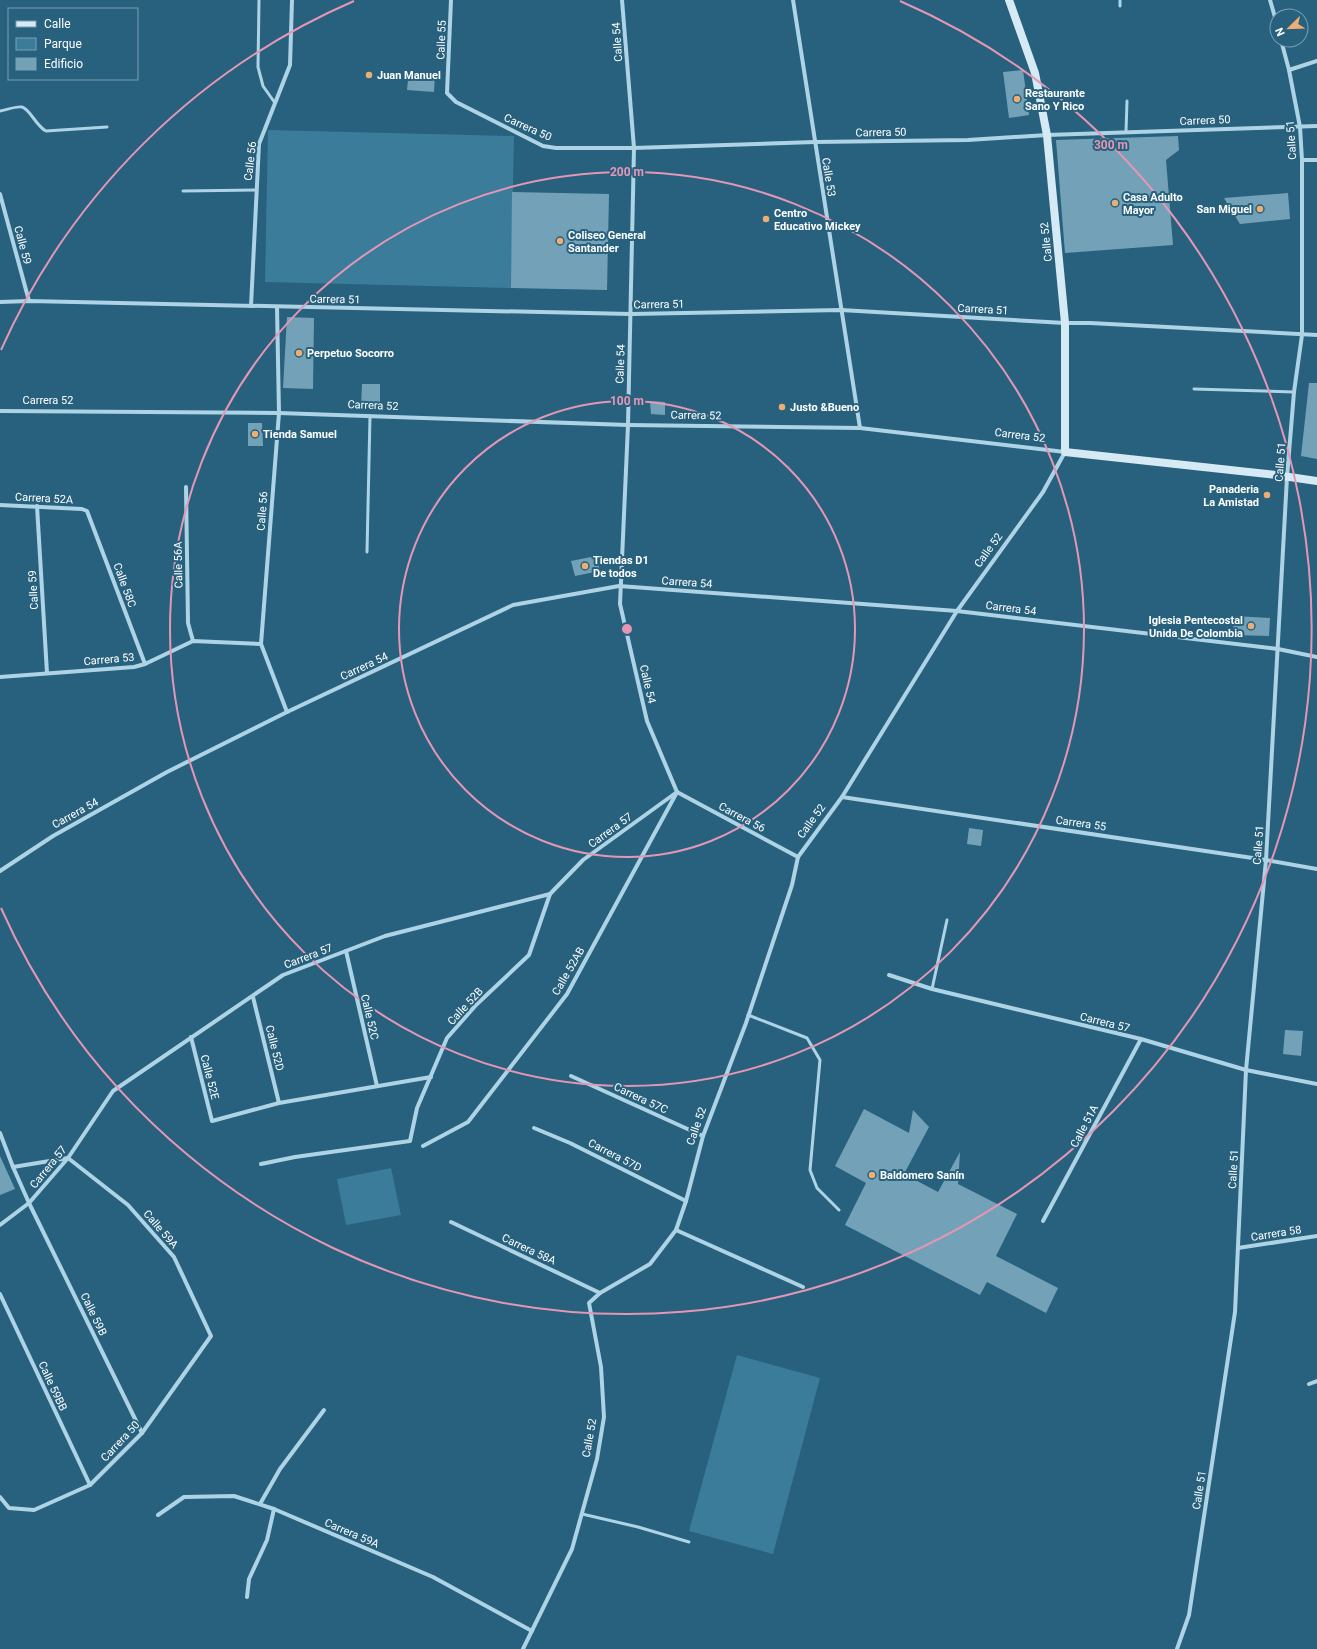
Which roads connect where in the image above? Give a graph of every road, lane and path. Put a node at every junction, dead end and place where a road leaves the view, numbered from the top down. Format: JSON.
{"nodes":[{"id":1,"x":259,"y":0,"type":"edge"},
{"id":2,"x":292,"y":0,"type":"edge"},
{"id":3,"x":451,"y":0,"type":"edge"},
{"id":4,"x":622,"y":0,"type":"edge"},
{"id":5,"x":793,"y":0,"type":"edge"},
{"id":6,"x":1009,"y":0,"type":"edge"},
{"id":7,"x":1120,"y":0,"type":"edge"},
{"id":8,"x":1120,"y":6,"type":"dead end"},
{"id":9,"x":1283,"y":48,"type":"edge"},
{"id":10,"x":1317,"y":61,"type":"edge"},
{"id":11,"x":1289,"y":70,"type":"junction"},
{"id":12,"x":1127,"y":101,"type":"dead end"},
{"id":13,"x":456,"y":102,"type":"joint"},
{"id":14,"x":275,"y":103,"type":"junction"},
{"id":15,"x":0,"y":112,"type":"edge"},
{"id":16,"x":1317,"y":126,"type":"edge"},
{"id":17,"x":107,"y":127,"type":"dead end"},
{"id":18,"x":1300,"y":127,"type":"junction"},
{"id":19,"x":1126,"y":132,"type":"junction"},
{"id":20,"x":1047,"y":135,"type":"junction"},
{"id":21,"x":815,"y":142,"type":"junction"},
{"id":22,"x":634,"y":148,"type":"junction"},
{"id":23,"x":1302,"y":160,"type":"junction"},
{"id":24,"x":1317,"y":160,"type":"edge"},
{"id":25,"x":256,"y":190,"type":"junction"},
{"id":26,"x":183,"y":191,"type":"dead end"},
{"id":27,"x":0,"y":194,"type":"edge"},
{"id":28,"x":29,"y":301,"type":"junction"},
{"id":29,"x":0,"y":302,"type":"edge"},
{"id":30,"x":251,"y":306,"type":"junction"},
{"id":31,"x":277,"y":307,"type":"junction"},
{"id":32,"x":841,"y":310,"type":"junction"},
{"id":33,"x":631,"y":314,"type":"junction"},
{"id":34,"x":1065,"y":323,"type":"junction"},
{"id":35,"x":1302,"y":335,"type":"junction"},
{"id":36,"x":1317,"y":335,"type":"edge"},
{"id":37,"x":1194,"y":388,"type":"dead end"},
{"id":38,"x":1294,"y":392,"type":"junction"},
{"id":39,"x":0,"y":411,"type":"edge"},
{"id":40,"x":279,"y":413,"type":"junction"},
{"id":41,"x":370,"y":416,"type":"junction"},
{"id":42,"x":628,"y":425,"type":"junction"},
{"id":43,"x":860,"y":428,"type":"junction"},
{"id":44,"x":1065,"y":452,"type":"junction"},
{"id":45,"x":1287,"y":477,"type":"junction"},
{"id":46,"x":1317,"y":481,"type":"edge"},
{"id":47,"x":186,"y":487,"type":"dead end"},
{"id":48,"x":0,"y":505,"type":"edge"},
{"id":49,"x":37,"y":506,"type":"junction"},
{"id":50,"x":87,"y":511,"type":"joint"},
{"id":51,"x":367,"y":552,"type":"dead end"},
{"id":52,"x":619,"y":586,"type":"junction"},
{"id":53,"x":957,"y":611,"type":"junction"},
{"id":54,"x":193,"y":641,"type":"junction"},
{"id":55,"x":262,"y":644,"type":"junction"},
{"id":56,"x":1278,"y":649,"type":"junction"},
{"id":57,"x":1317,"y":657,"type":"edge"},
{"id":58,"x":145,"y":664,"type":"junction"},
{"id":59,"x":47,"y":673,"type":"junction"},
{"id":60,"x":0,"y":677,"type":"edge"},
{"id":61,"x":287,"y":712,"type":"junction"},
{"id":62,"x":677,"y":792,"type":"junction"},
{"id":63,"x":842,"y":797,"type":"junction"},
{"id":64,"x":798,"y":857,"type":"junction"},
{"id":65,"x":1266,"y":860,"type":"junction"},
{"id":66,"x":1317,"y":869,"type":"edge"},
{"id":67,"x":0,"y":871,"type":"edge"},
{"id":68,"x":550,"y":894,"type":"junction"},
{"id":69,"x":947,"y":920,"type":"dead end"},
{"id":70,"x":346,"y":951,"type":"junction"},
{"id":71,"x":889,"y":975,"type":"dead end"},
{"id":72,"x":932,"y":989,"type":"junction"},
{"id":73,"x":253,"y":997,"type":"junction"},
{"id":74,"x":748,"y":1015,"type":"junction"},
{"id":75,"x":191,"y":1037,"type":"junction"},
{"id":76,"x":1141,"y":1039,"type":"junction"},
{"id":77,"x":1246,"y":1070,"type":"junction"},
{"id":78,"x":571,"y":1076,"type":"dead end"},
{"id":79,"x":431,"y":1077,"type":"junction"},
{"id":80,"x":1317,"y":1084,"type":"edge"},
{"id":81,"x":377,"y":1086,"type":"junction"},
{"id":82,"x":279,"y":1103,"type":"junction"},
{"id":83,"x":534,"y":1128,"type":"dead end"},
{"id":84,"x":0,"y":1133,"type":"edge"},
{"id":85,"x":703,"y":1136,"type":"junction"},
{"id":86,"x":423,"y":1146,"type":"dead end"},
{"id":87,"x":68,"y":1158,"type":"junction"},
{"id":88,"x":261,"y":1164,"type":"dead end"},
{"id":89,"x":13,"y":1167,"type":"junction"},
{"id":90,"x":686,"y":1201,"type":"junction"},
{"id":91,"x":29,"y":1203,"type":"junction"},
{"id":92,"x":839,"y":1210,"type":"dead end"},
{"id":93,"x":1043,"y":1221,"type":"dead end"},
{"id":94,"x":451,"y":1222,"type":"dead end"},
{"id":95,"x":0,"y":1225,"type":"edge"},
{"id":96,"x":676,"y":1230,"type":"junction"},
{"id":97,"x":1317,"y":1236,"type":"edge"},
{"id":98,"x":1238,"y":1248,"type":"junction"},
{"id":99,"x":803,"y":1287,"type":"dead end"},
{"id":100,"x":600,"y":1293,"type":"junction"},
{"id":101,"x":0,"y":1294,"type":"edge"},
{"id":102,"x":210,"y":1336,"type":"joint"},
{"id":103,"x":1317,"y":1381,"type":"edge"},
{"id":104,"x":1309,"y":1384,"type":"dead end"},
{"id":105,"x":324,"y":1410,"type":"dead end"},
{"id":106,"x":142,"y":1433,"type":"junction"},
{"id":107,"x":90,"y":1485,"type":"junction"},
{"id":108,"x":0,"y":1497,"type":"edge"},
{"id":109,"x":260,"y":1504,"type":"junction"},
{"id":110,"x":274,"y":1509,"type":"junction"},
{"id":111,"x":582,"y":1514,"type":"junction"},
{"id":112,"x":158,"y":1516,"type":"dead end"},
{"id":113,"x":689,"y":1542,"type":"dead end"},
{"id":114,"x":247,"y":1597,"type":"dead end"},
{"id":115,"x":532,"y":1631,"type":"junction"},
{"id":116,"x":523,"y":1649,"type":"edge"},
{"id":117,"x":1177,"y":1649,"type":"edge"}],
"edges":[{"from":1,"to":14,"type":"lane"},
{"from":2,"to":14,"type":"street","name":"Calle 56"},
{"from":3,"to":13,"type":"street","name":"Calle 55"},
{"from":4,"to":22,"type":"street","name":"Calle 54"},
{"from":5,"to":21,"type":"street","name":"Calle 53"},
{"from":6,"to":20,"type":"street","name":"Calle 52"},
{"from":7,"to":8,"type":"lane"},
{"from":9,"to":11,"type":"street","name":"Calle 51"},
{"from":10,"to":11,"type":"street"},
{"from":11,"to":18,"type":"street","name":"Calle 51"},
{"from":12,"to":19,"type":"lane"},
{"from":13,"to":22,"type":"street","name":"Carrera 50"},
{"from":14,"to":25,"type":"street","name":"Calle 56"},
{"from":15,"to":17,"type":"lane"},
{"from":16,"to":18,"type":"street","name":"Carrera 50"},
{"from":18,"to":19,"type":"street","name":"Carrera 50"},
{"from":18,"to":23,"type":"street","name":"Calle 51"},
{"from":19,"to":20,"type":"street","name":"Carrera 50"},
{"from":20,"to":21,"type":"street","name":"Carrera 50"},
{"from":20,"to":34,"type":"street","name":"Calle 52"},
{"from":21,"to":22,"type":"street","name":"Carrera 50"},
{"from":21,"to":32,"type":"street","name":"Calle 53"},
{"from":22,"to":33,"type":"street","name":"Calle 54"},
{"from":23,"to":24,"type":"street"},
{"from":23,"to":35,"type":"street","name":"Calle 51"},
{"from":25,"to":26,"type":"lane"},
{"from":25,"to":30,"type":"street","name":"Calle 56"},
{"from":27,"to":28,"type":"street","name":"Calle 59"},
{"from":28,"to":29,"type":"street","name":"Carrera 51"},
{"from":28,"to":30,"type":"street","name":"Carrera 51"},
{"from":30,"to":31,"type":"street","name":"Carrera 51"},
{"from":31,"to":33,"type":"street","name":"Carrera 51"},
{"from":31,"to":40,"type":"street","name":"Calle 56"},
{"from":32,"to":33,"type":"street","name":"Carrera 51"},
{"from":32,"to":34,"type":"street","name":"Carrera 51"},
{"from":32,"to":43,"type":"street","name":"Calle 53"},
{"from":33,"to":42,"type":"street","name":"Calle 54"},
{"from":34,"to":35,"type":"street","name":"Carrera 51"},
{"from":34,"to":44,"type":"street","name":"Calle 52"},
{"from":35,"to":36,"type":"street","name":"Carrera 51"},
{"from":35,"to":38,"type":"street","name":"Calle 51"},
{"from":37,"to":38,"type":"lane"},
{"from":38,"to":45,"type":"street","name":"Calle 51"},
{"from":39,"to":40,"type":"street","name":"Carrera 52"},
{"from":40,"to":41,"type":"street","name":"Carrera 52"},
{"from":40,"to":55,"type":"street","name":"Calle 56"},
{"from":41,"to":42,"type":"street","name":"Carrera 52"},
{"from":41,"to":51,"type":"lane"},
{"from":42,"to":43,"type":"street","name":"Carrera 52"},
{"from":42,"to":52,"type":"street","name":"Calle 54"},
{"from":43,"to":44,"type":"street","name":"Carrera 52"},
{"from":44,"to":45,"type":"street","name":"Carrera 52"},
{"from":44,"to":53,"type":"street","name":"Calle 52"},
{"from":45,"to":46,"type":"street","name":"Carrera 52"},
{"from":45,"to":56,"type":"street","name":"Calle 51"},
{"from":47,"to":54,"type":"street","name":"Calle 56A"},
{"from":48,"to":49,"type":"street","name":"Carrera 52A"},
{"from":49,"to":50,"type":"street","name":"Carrera 52A"},
{"from":49,"to":59,"type":"street","name":"Calle 59"},
{"from":50,"to":58,"type":"street","name":"Calle 58C"},
{"from":52,"to":53,"type":"street","name":"Carrera 54"},
{"from":52,"to":61,"type":"street","name":"Carrera 54"},
{"from":52,"to":62,"type":"street","name":"Calle 54"},
{"from":53,"to":56,"type":"street","name":"Carrera 54"},
{"from":53,"to":63,"type":"street","name":"Calle 52"},
{"from":54,"to":55,"type":"street","name":"Carrera 53"},
{"from":54,"to":58,"type":"street","name":"Carrera 53"},
{"from":55,"to":61,"type":"street","name":"Calle 56"},
{"from":56,"to":57,"type":"street","name":"Carrera 54"},
{"from":56,"to":65,"type":"street","name":"Calle 51"},
{"from":58,"to":59,"type":"street","name":"Carrera 53"},
{"from":59,"to":60,"type":"street","name":"Carrera 53"},
{"from":61,"to":67,"type":"street","name":"Carrera 54"},
{"from":62,"to":64,"type":"street","name":"Carrera 56"},
{"from":62,"to":68,"type":"street","name":"Carrera 57"},
{"from":62,"to":86,"type":"street","name":"Calle 52AB"},
{"from":63,"to":64,"type":"street","name":"Calle 52"},
{"from":63,"to":65,"type":"street","name":"Carrera 55"},
{"from":64,"to":74,"type":"street","name":"Calle 52"},
{"from":65,"to":66,"type":"street","name":"Carrera 55"},
{"from":65,"to":77,"type":"street","name":"Calle 51"},
{"from":68,"to":70,"type":"street","name":"Carrera 57"},
{"from":68,"to":79,"type":"street","name":"Calle 52B"},
{"from":69,"to":72,"type":"lane"},
{"from":70,"to":73,"type":"street","name":"Carrera 57"},
{"from":70,"to":81,"type":"street","name":"Calle 52C"},
{"from":71,"to":72,"type":"street","name":"Carrera 57"},
{"from":72,"to":76,"type":"street","name":"Carrera 57"},
{"from":73,"to":75,"type":"street","name":"Carrera 57"},
{"from":73,"to":82,"type":"street","name":"Calle 52D"},
{"from":74,"to":85,"type":"street","name":"Calle 52"},
{"from":74,"to":92,"type":"lane"},
{"from":75,"to":82,"type":"street","name":"Calle 52E"},
{"from":75,"to":87,"type":"street","name":"Carrera 57"},
{"from":76,"to":77,"type":"street","name":"Carrera 57"},
{"from":76,"to":93,"type":"street","name":"Calle 51A"},
{"from":77,"to":80,"type":"street","name":"Carrera 57"},
{"from":77,"to":98,"type":"street","name":"Calle 51"},
{"from":78,"to":85,"type":"street","name":"Carrera 57C"},
{"from":79,"to":81,"type":"street"},
{"from":79,"to":88,"type":"street","name":"Calle 52B"},
{"from":81,"to":82,"type":"street"},
{"from":83,"to":90,"type":"street","name":"Carrera 57D"},
{"from":84,"to":89,"type":"street","name":"Calle 59B"},
{"from":85,"to":90,"type":"street","name":"Calle 52"},
{"from":87,"to":89,"type":"street"},
{"from":87,"to":91,"type":"street","name":"Carrera 57"},
{"from":87,"to":102,"type":"street","name":"Calle 59A"},
{"from":89,"to":91,"type":"street","name":"Calle 59B"},
{"from":90,"to":96,"type":"street","name":"Calle 52"},
{"from":91,"to":95,"type":"street","name":"Carrera 57"},
{"from":91,"to":106,"type":"street","name":"Calle 59B"},
{"from":94,"to":100,"type":"street","name":"Carrera 58A"},
{"from":96,"to":99,"type":"street"},
{"from":96,"to":100,"type":"street","name":"Calle 52"},
{"from":97,"to":98,"type":"street","name":"Carrera 58"},
{"from":98,"to":117,"type":"street","name":"Calle 51"},
{"from":100,"to":111,"type":"street","name":"Calle 52"},
{"from":101,"to":107,"type":"street","name":"Calle 59BB"},
{"from":102,"to":106,"type":"street","name":"Carrera 50"},
{"from":103,"to":104,"type":"street"},
{"from":105,"to":109,"type":"street"},
{"from":106,"to":107,"type":"street","name":"Carrera 50"},
{"from":107,"to":108,"type":"street","name":"Carrera 50"},
{"from":109,"to":110,"type":"street","name":"Carrera 59A"},
{"from":109,"to":112,"type":"street","name":"Carrera 59A"},
{"from":110,"to":114,"type":"street"},
{"from":110,"to":115,"type":"street","name":"Carrera 59A"},
{"from":111,"to":113,"type":"lane"},
{"from":111,"to":115,"type":"street","name":"Calle 52"},
{"from":115,"to":116,"type":"street","name":"Calle 52"}]}
